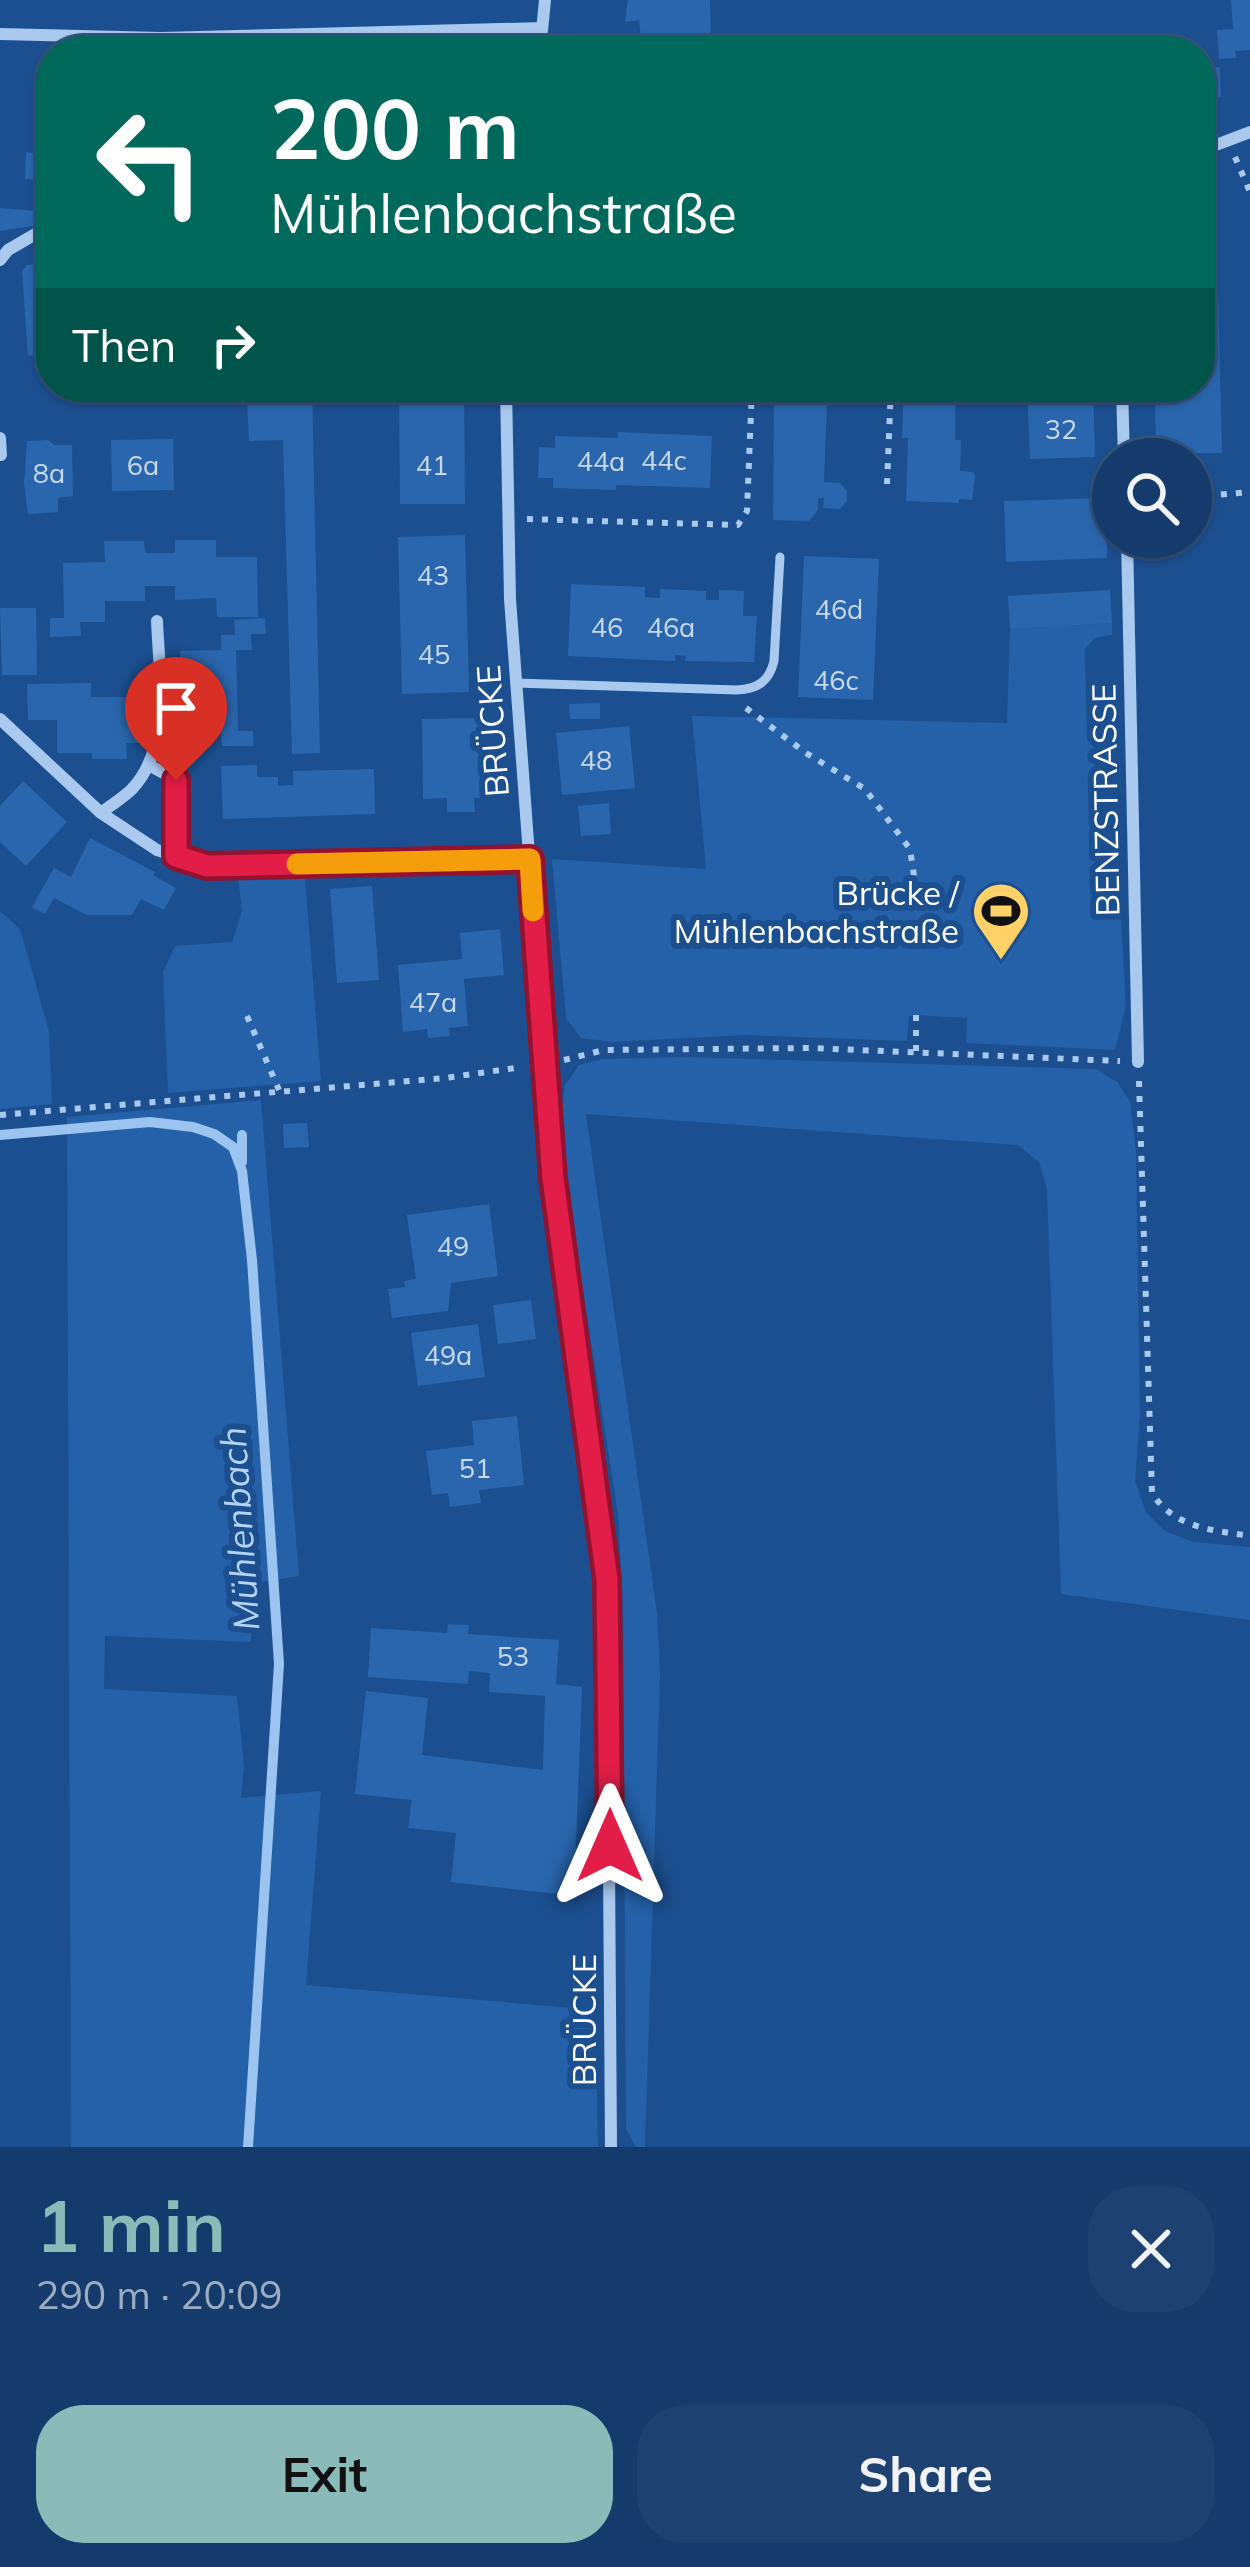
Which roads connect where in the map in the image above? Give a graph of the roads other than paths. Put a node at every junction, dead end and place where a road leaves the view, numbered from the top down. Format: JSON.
{"nodes":[{"id":1,"x":545,"y":0,"type":"edge"},
{"id":2,"x":542,"y":28,"type":"junction"},
{"id":3,"x":0,"y":34,"type":"edge"},
{"id":4,"x":36,"y":36,"type":"edge"},
{"id":5,"x":351,"y":36,"type":"edge"},
{"id":6,"x":541,"y":36,"type":"edge"},
{"id":7,"x":1250,"y":132,"type":"edge"},
{"id":8,"x":1215,"y":146,"type":"edge"},
{"id":9,"x":36,"y":234,"type":"edge"},
{"id":10,"x":0,"y":260,"type":"edge"},
{"id":11,"x":506,"y":402,"type":"edge"},
{"id":12,"x":1122,"y":402,"type":"edge"},
{"id":13,"x":0,"y":438,"type":"edge"},
{"id":14,"x":1123,"y":438,"type":"edge"},
{"id":15,"x":1,"y":455,"type":"edge"},
{"id":16,"x":779,"y":557,"type":"dead end"},
{"id":17,"x":1127,"y":558,"type":"edge"},
{"id":18,"x":157,"y":621,"type":"dead end"},
{"id":19,"x":515,"y":683,"type":"junction"},
{"id":20,"x":0,"y":719,"type":"edge"},
{"id":21,"x":149,"y":764,"type":"junction"},
{"id":22,"x":101,"y":813,"type":"junction"},
{"id":23,"x":176,"y":856,"type":"junction"},
{"id":24,"x":530,"y":859,"type":"junction"},
{"id":25,"x":1138,"y":1062,"type":"road end"},
{"id":26,"x":611,"y":2147,"type":"edge"}],
"edges":[{"from":1,"to":2,"type":"street"},
{"from":2,"to":5,"type":"street"},
{"from":2,"to":6,"type":"street"},
{"from":3,"to":4,"type":"street"},
{"from":7,"to":8,"type":"street"},
{"from":9,"to":10,"type":"street"},
{"from":11,"to":19,"type":"street","name":"BRÜCKE"},
{"from":12,"to":14,"type":"street"},
{"from":13,"to":15,"type":"street"},
{"from":16,"to":19,"type":"lane"},
{"from":17,"to":25,"type":"street","name":"BENZSTRASSE"},
{"from":18,"to":21,"type":"street"},
{"from":19,"to":24,"type":"street","name":"BRÜCKE"},
{"from":20,"to":22,"type":"street"},
{"from":21,"to":22,"type":"street"},
{"from":21,"to":23,"type":"street"},
{"from":22,"to":23,"type":"street"},
{"from":23,"to":24,"type":"street"},
{"from":24,"to":26,"type":"street","name":"BRÜCKE"}]}
